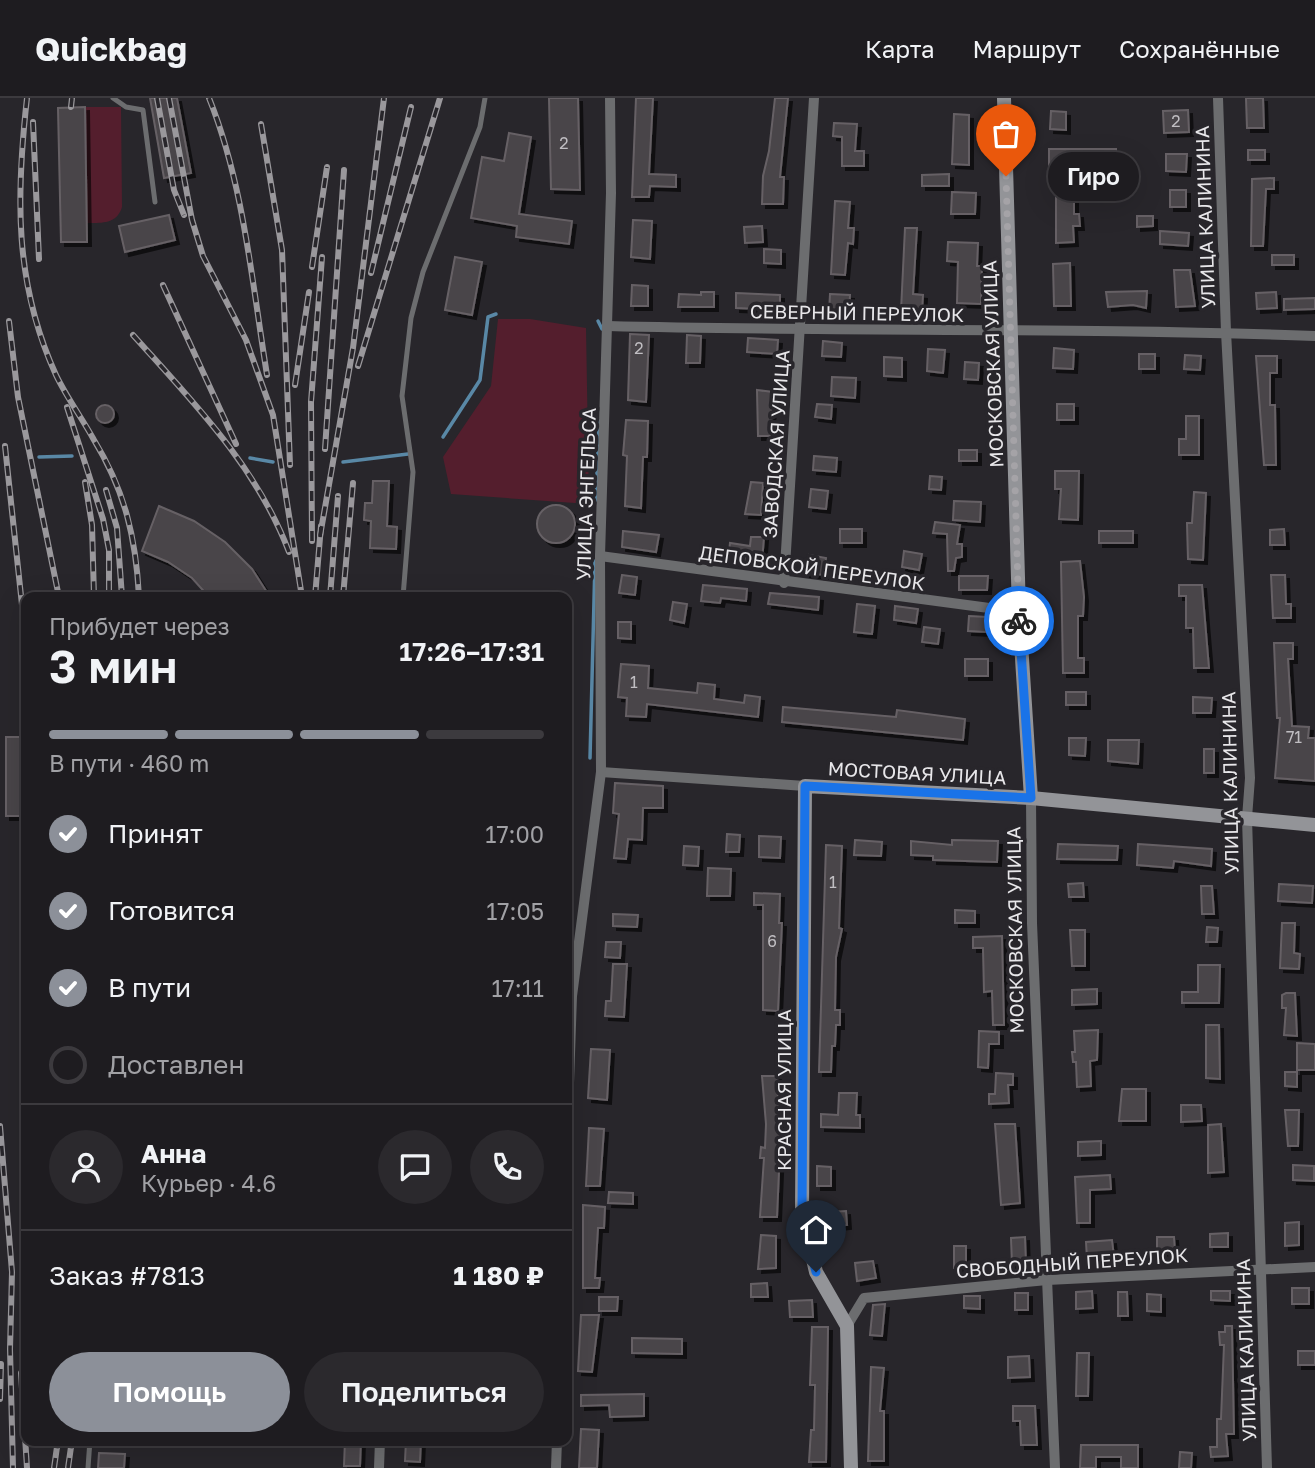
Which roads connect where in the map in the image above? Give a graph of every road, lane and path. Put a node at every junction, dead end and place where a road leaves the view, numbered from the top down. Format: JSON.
{"nodes":[{"id":1,"x":113,"y":98,"type":"edge"},
{"id":2,"x":485,"y":98,"type":"edge"},
{"id":3,"x":610,"y":98,"type":"edge"},
{"id":4,"x":814,"y":98,"type":"edge"},
{"id":5,"x":1004,"y":98,"type":"edge"},
{"id":6,"x":1218,"y":98,"type":"edge"},
{"id":7,"x":155,"y":202,"type":"dead end"},
{"id":8,"x":608,"y":326,"type":"junction"},
{"id":9,"x":802,"y":331,"type":"junction"},
{"id":10,"x":1011,"y":332,"type":"junction"},
{"id":11,"x":1226,"y":332,"type":"junction"},
{"id":12,"x":1315,"y":336,"type":"edge"},
{"id":13,"x":600,"y":556,"type":"junction"},
{"id":14,"x":784,"y":583,"type":"junction"},
{"id":15,"x":403,"y":592,"type":"edge"},
{"id":16,"x":1019,"y":612,"type":"junction"},
{"id":17,"x":601,"y":772,"type":"junction"},
{"id":18,"x":805,"y":786,"type":"junction"},
{"id":19,"x":1031,"y":798,"type":"junction"},
{"id":20,"x":1247,"y":818,"type":"junction"},
{"id":21,"x":1315,"y":825,"type":"edge"},
{"id":22,"x":572,"y":975,"type":"edge"},
{"id":23,"x":1315,"y":1267,"type":"edge"},
{"id":24,"x":1261,"y":1268,"type":"junction"},
{"id":25,"x":1047,"y":1280,"type":"junction"},
{"id":26,"x":847,"y":1326,"type":"junction"},
{"id":27,"x":90,"y":1446,"type":"edge"},
{"id":28,"x":380,"y":1446,"type":"edge"},
{"id":29,"x":557,"y":1446,"type":"edge"},
{"id":30,"x":88,"y":1468,"type":"edge"},
{"id":31,"x":379,"y":1468,"type":"edge"},
{"id":32,"x":556,"y":1468,"type":"edge"},
{"id":33,"x":851,"y":1468,"type":"edge"},
{"id":34,"x":1055,"y":1468,"type":"edge"},
{"id":35,"x":1267,"y":1468,"type":"edge"}],
"edges":[{"from":1,"to":7,"type":"lane"},
{"from":2,"to":15,"type":"lane"},
{"from":3,"to":8,"type":"street","name":"УЛИЦА ЭНГЕЛЬСА"},
{"from":4,"to":9,"type":"street","name":"ЗАВОДСКАЯ УЛИЦА"},
{"from":5,"to":10,"type":"main road","name":"МОСКОВСКАЯ УЛИЦА"},
{"from":6,"to":11,"type":"street","name":"УЛИЦА КАЛИНИНА"},
{"from":8,"to":9,"type":"street","name":"СЕВЕРНЫЙ ПЕРЕУЛОК"},
{"from":8,"to":13,"type":"street","name":"УЛИЦА ЭНГЕЛЬСА"},
{"from":9,"to":10,"type":"street","name":"СЕВЕРНЫЙ ПЕРЕУЛОК"},
{"from":9,"to":14,"type":"street","name":"ЗАВОДСКАЯ УЛИЦА"},
{"from":10,"to":11,"type":"street","name":"СЕВЕРНЫЙ ПЕРЕУЛОК"},
{"from":10,"to":16,"type":"main road","name":"МОСКОВСКАЯ УЛИЦА"},
{"from":11,"to":12,"type":"street","name":"СЕВЕРНЫЙ ПЕРЕУЛОК"},
{"from":11,"to":20,"type":"street","name":"УЛИЦА КАЛИНИНА"},
{"from":13,"to":14,"type":"street","name":"ДЕПОВСКОЙ ПЕРЕУЛОК"},
{"from":13,"to":17,"type":"street","name":"УЛИЦА ЭНГЕЛЬСА"},
{"from":14,"to":16,"type":"street","name":"ДЕПОВСКОЙ ПЕРЕУЛОК"},
{"from":16,"to":19,"type":"main road","name":"МОСКОВСКАЯ УЛИЦА"},
{"from":17,"to":18,"type":"street","name":"МОСТОВАЯ УЛИЦА"},
{"from":17,"to":22,"type":"street","name":"УЛИЦА ЭНГЕЛЬСА"},
{"from":18,"to":19,"type":"main road","name":"МОСТОВАЯ УЛИЦА"},
{"from":18,"to":26,"type":"main road","name":"КРАСНАЯ УЛИЦА"},
{"from":19,"to":20,"type":"main road","name":"МОСТОВАЯ УЛИЦА"},
{"from":19,"to":25,"type":"street","name":"МОСКОВСКАЯ УЛИЦА"},
{"from":20,"to":21,"type":"main road","name":"МОСТОВАЯ УЛИЦА"},
{"from":20,"to":24,"type":"street","name":"УЛИЦА КАЛИНИНА"},
{"from":23,"to":24,"type":"street","name":"СВОБОДНЫЙ ПЕРЕУЛОК"},
{"from":24,"to":25,"type":"street","name":"СВОБОДНЫЙ ПЕРЕУЛОК"},
{"from":24,"to":35,"type":"street","name":"УЛИЦА КАЛИНИНА"},
{"from":25,"to":26,"type":"street","name":"СВОБОДНЫЙ ПЕРЕУЛОК"},
{"from":25,"to":34,"type":"street","name":"МОСКОВСКАЯ УЛИЦА"},
{"from":26,"to":33,"type":"main road","name":"КРАСНАЯ УЛИЦА"},
{"from":27,"to":30,"type":"lane"},
{"from":28,"to":31,"type":"street"},
{"from":29,"to":32,"type":"street"}]}
